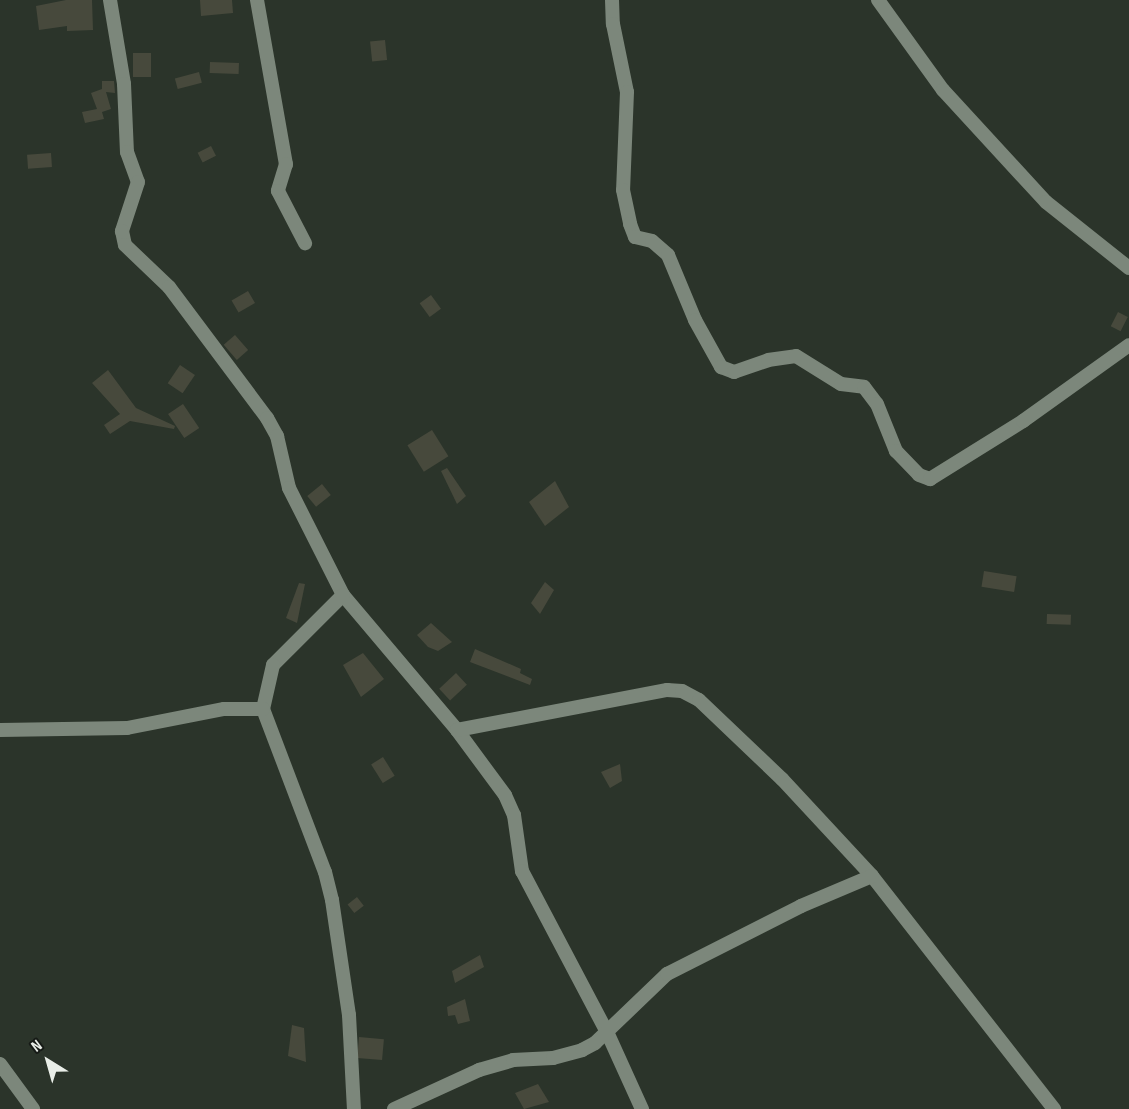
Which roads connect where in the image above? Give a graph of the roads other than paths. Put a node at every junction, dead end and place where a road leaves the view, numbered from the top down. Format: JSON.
{"nodes":[{"id":1,"x":110,"y":0,"type":"edge"},
{"id":2,"x":257,"y":0,"type":"edge"},
{"id":3,"x":612,"y":0,"type":"edge"},
{"id":4,"x":878,"y":0,"type":"edge"},
{"id":5,"x":305,"y":243,"type":"dead end"},
{"id":6,"x":1129,"y":268,"type":"edge"},
{"id":7,"x":1129,"y":345,"type":"edge"},
{"id":8,"x":343,"y":595,"type":"junction"},
{"id":9,"x":263,"y":708,"type":"junction"},
{"id":10,"x":0,"y":730,"type":"edge"},
{"id":11,"x":457,"y":730,"type":"junction"},
{"id":12,"x":872,"y":876,"type":"junction"},
{"id":13,"x":607,"y":1032,"type":"junction"},
{"id":14,"x":0,"y":1064,"type":"edge"},
{"id":15,"x":33,"y":1109,"type":"edge"},
{"id":16,"x":354,"y":1109,"type":"edge"},
{"id":17,"x":394,"y":1109,"type":"edge"},
{"id":18,"x":642,"y":1109,"type":"edge"},
{"id":19,"x":1054,"y":1109,"type":"edge"}],
"edges":[{"from":1,"to":8,"type":"street"},
{"from":2,"to":5,"type":"street"},
{"from":3,"to":7,"type":"street"},
{"from":4,"to":6,"type":"street"},
{"from":8,"to":9,"type":"street"},
{"from":8,"to":11,"type":"street"},
{"from":9,"to":10,"type":"street"},
{"from":9,"to":16,"type":"street"},
{"from":11,"to":12,"type":"street"},
{"from":11,"to":13,"type":"street"},
{"from":12,"to":13,"type":"street"},
{"from":12,"to":19,"type":"street"},
{"from":13,"to":17,"type":"street"},
{"from":13,"to":18,"type":"street"},
{"from":14,"to":15,"type":"street"}]}
